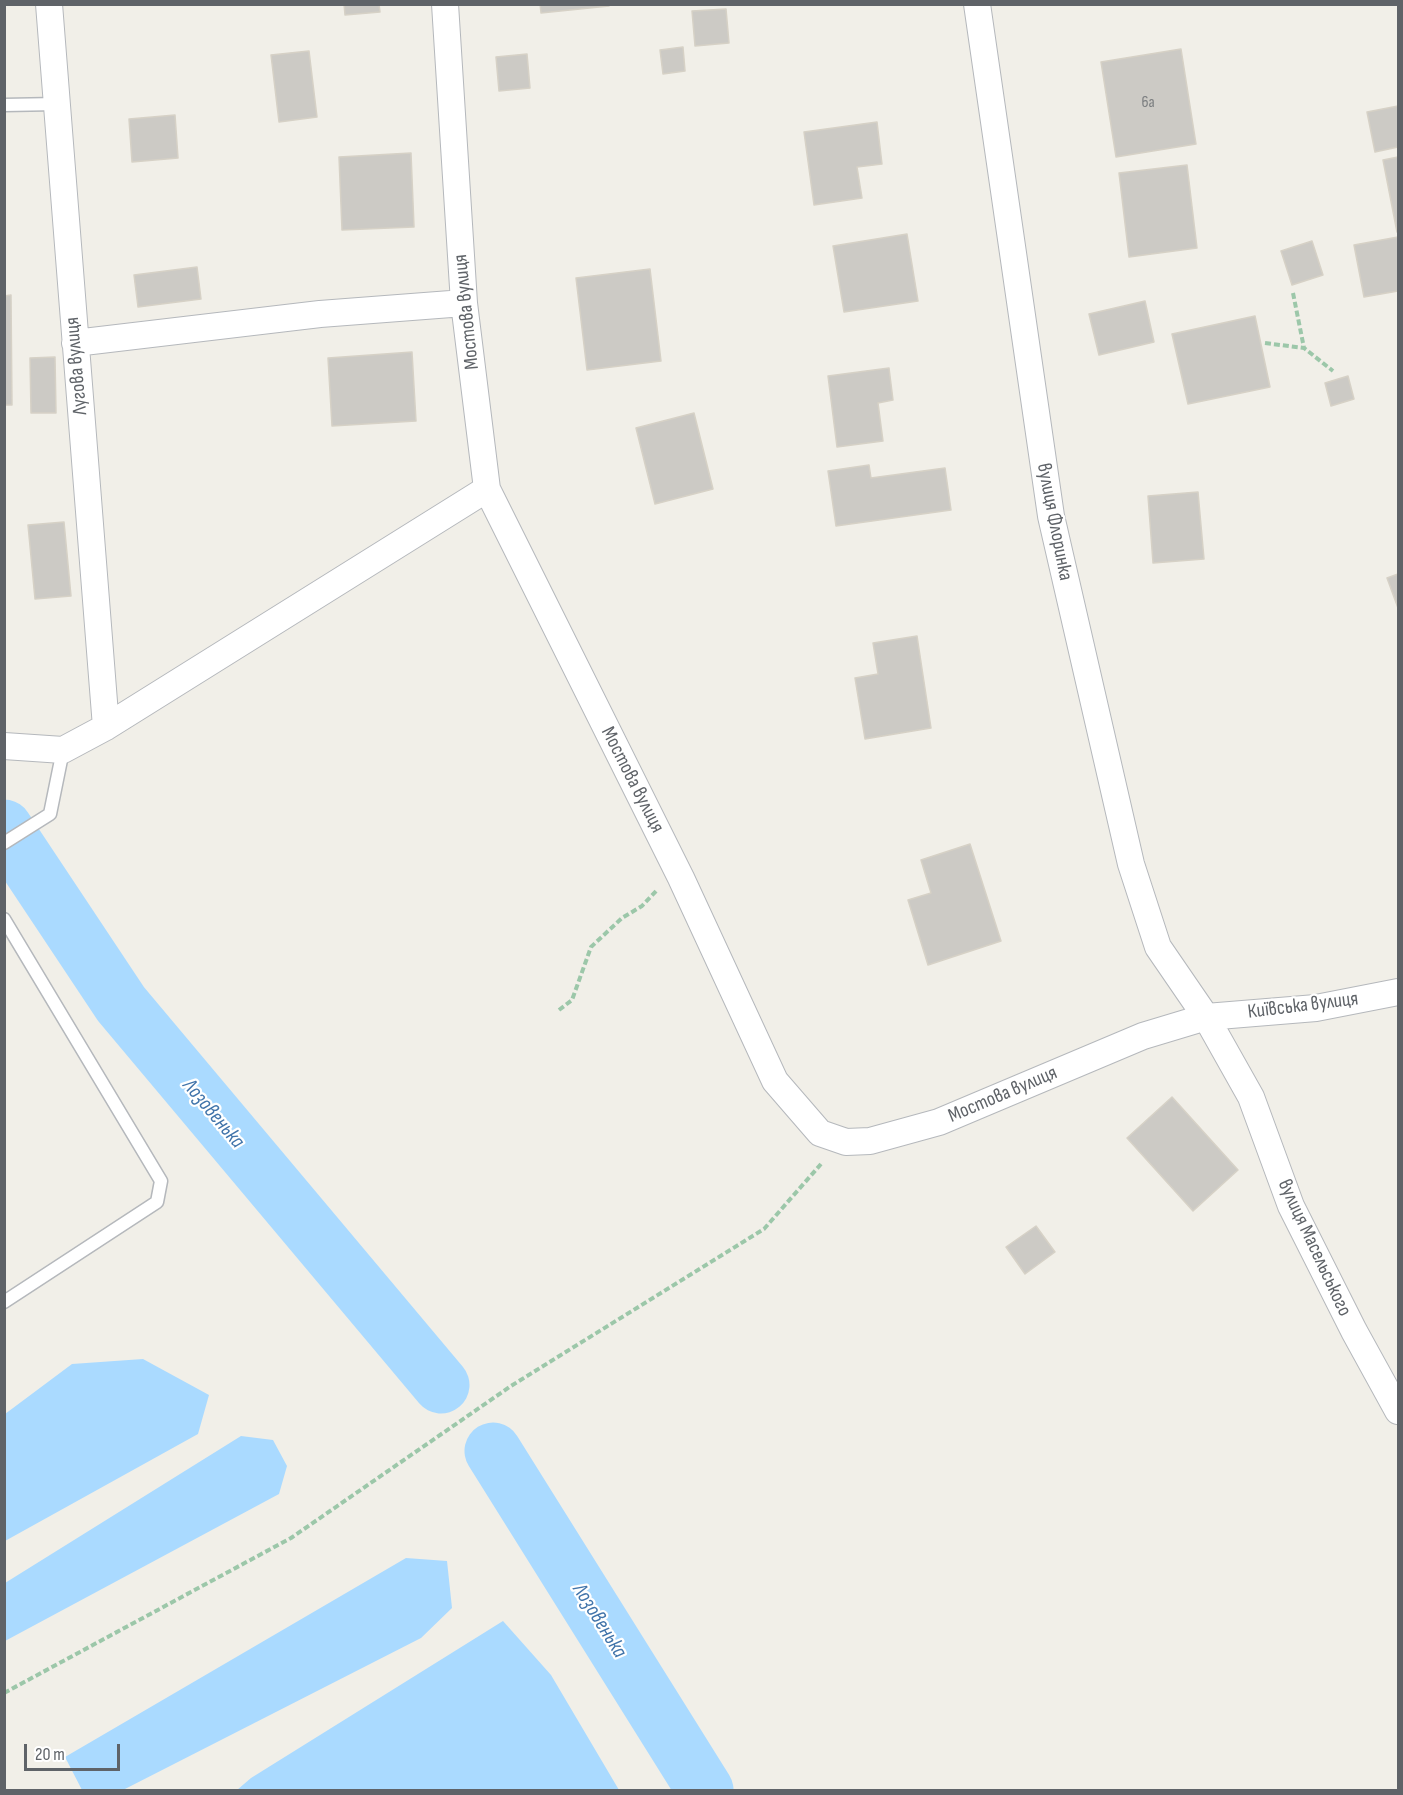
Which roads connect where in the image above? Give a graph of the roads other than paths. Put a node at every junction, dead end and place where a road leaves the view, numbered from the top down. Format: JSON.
{"nodes":[{"id":1,"x":49,"y":4,"type":"edge"},
{"id":2,"x":445,"y":4,"type":"edge"},
{"id":3,"x":977,"y":4,"type":"edge"},
{"id":4,"x":57,"y":104,"type":"junction"},
{"id":5,"x":4,"y":105,"type":"edge"},
{"id":6,"x":464,"y":303,"type":"junction"},
{"id":7,"x":75,"y":343,"type":"junction"},
{"id":8,"x":487,"y":489,"type":"junction"},
{"id":9,"x":106,"y":727,"type":"junction"},
{"id":10,"x":7,"y":746,"type":"edge"},
{"id":11,"x":63,"y":750,"type":"junction"},
{"id":12,"x":4,"y":843,"type":"edge"},
{"id":13,"x":4,"y":919,"type":"edge"},
{"id":14,"x":1398,"y":992,"type":"edge"},
{"id":15,"x":1206,"y":1017,"type":"junction"},
{"id":16,"x":4,"y":1302,"type":"edge"},
{"id":17,"x":1398,"y":1411,"type":"edge"}],
"edges":[{"from":1,"to":4,"type":"street","name":"Лугова вулиця"},
{"from":2,"to":6,"type":"street","name":"Мостова вулиця"},
{"from":3,"to":15,"type":"street","name":"вулиця Флоринка"},
{"from":4,"to":5,"type":"lane"},
{"from":4,"to":7,"type":"street","name":"Лугова вулиця"},
{"from":6,"to":7,"type":"street"},
{"from":6,"to":8,"type":"street","name":"Мостова вулиця"},
{"from":7,"to":9,"type":"street","name":"Лугова вулиця"},
{"from":8,"to":9,"type":"street"},
{"from":8,"to":15,"type":"street","name":"Мостова вулиця"},
{"from":9,"to":11,"type":"street"},
{"from":10,"to":11,"type":"street"},
{"from":11,"to":12,"type":"lane"},
{"from":13,"to":16,"type":"lane"},
{"from":14,"to":15,"type":"street","name":"Київська вулиця"},
{"from":15,"to":17,"type":"street","name":"вулиця Масельського"}]}
